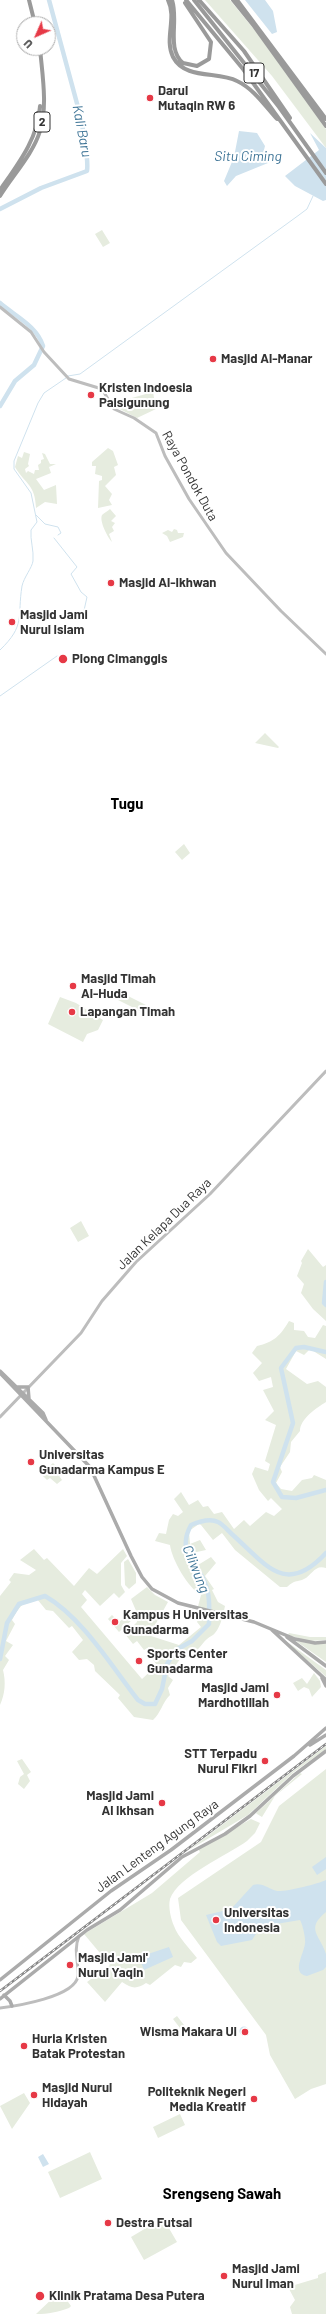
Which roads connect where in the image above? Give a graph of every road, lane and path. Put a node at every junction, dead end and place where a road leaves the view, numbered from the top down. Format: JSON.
{"nodes":[{"id":1,"x":30,"y":0,"type":"edge"},
{"id":2,"x":168,"y":0,"type":"edge"},
{"id":3,"x":172,"y":0,"type":"edge"},
{"id":4,"x":184,"y":0,"type":"edge"},
{"id":5,"x":194,"y":0,"type":"edge"},
{"id":6,"x":199,"y":0,"type":"edge"},
{"id":7,"x":233,"y":0,"type":"edge"},
{"id":8,"x":237,"y":0,"type":"edge"},
{"id":9,"x":34,"y":16,"type":"edge"},
{"id":10,"x":39,"y":56,"type":"edge"},
{"id":11,"x":306,"y":94,"type":"junction"},
{"id":12,"x":326,"y":119,"type":"edge"},
{"id":13,"x":326,"y":126,"type":"edge"},
{"id":14,"x":300,"y":135,"type":"junction"},
{"id":15,"x":292,"y":136,"type":"junction"},
{"id":16,"x":326,"y":173,"type":"edge"},
{"id":17,"x":326,"y":184,"type":"edge"},
{"id":18,"x":0,"y":193,"type":"edge"},
{"id":19,"x":0,"y":307,"type":"edge"},
{"id":20,"x":326,"y":654,"type":"edge"},
{"id":21,"x":326,"y":1071,"type":"edge"},
{"id":22,"x":0,"y":1372,"type":"edge"},
{"id":23,"x":16,"y":1387,"type":"junction"},
{"id":24,"x":28,"y":1387,"type":"junction"},
{"id":25,"x":20,"y":1394,"type":"junction"},
{"id":26,"x":29,"y":1400,"type":"junction"},
{"id":27,"x":0,"y":1417,"type":"edge"},
{"id":28,"x":46,"y":1420,"type":"junction"},
{"id":29,"x":271,"y":1629,"type":"junction"},
{"id":30,"x":285,"y":1635,"type":"junction"},
{"id":31,"x":326,"y":1642,"type":"edge"},
{"id":32,"x":310,"y":1664,"type":"junction"},
{"id":33,"x":326,"y":1666,"type":"edge"},
{"id":34,"x":326,"y":1680,"type":"edge"},
{"id":35,"x":326,"y":1686,"type":"edge"},
{"id":36,"x":326,"y":1728,"type":"edge"},
{"id":37,"x":326,"y":1735,"type":"edge"},
{"id":38,"x":326,"y":1752,"type":"edge"},
{"id":39,"x":294,"y":1756,"type":"junction"},
{"id":40,"x":79,"y":1936,"type":"junction"},
{"id":41,"x":0,"y":1980,"type":"edge"},
{"id":42,"x":4,"y":1995,"type":"junction"},
{"id":43,"x":0,"y":1999,"type":"edge"},
{"id":44,"x":12,"y":2006,"type":"junction"},
{"id":45,"x":0,"y":2008,"type":"edge"}],
"edges":[{"from":1,"to":9,"type":"highway"},
{"from":2,"to":15,"type":"highway"},
{"from":3,"to":4,"type":"highway"},
{"from":4,"to":15,"type":"highway","number":"17"},
{"from":5,"to":14,"type":"highway","number":"17"},
{"from":6,"to":14,"type":"highway"},
{"from":7,"to":11,"type":"highway"},
{"from":8,"to":11,"type":"highway"},
{"from":10,"to":18,"type":"highway","number":"2"},
{"from":11,"to":12,"type":"highway"},
{"from":11,"to":13,"type":"highway"},
{"from":14,"to":16,"type":"highway","number":"17"},
{"from":15,"to":17,"type":"highway","number":"17"},
{"from":19,"to":20,"type":"main road","name":"Raya Pondok Duta"},
{"from":21,"to":24,"type":"main road","name":"Jalan Kelapa Dua Raya"},
{"from":22,"to":23,"type":"main road"},
{"from":22,"to":25,"type":"main road"},
{"from":23,"to":24,"type":"main road"},
{"from":23,"to":25,"type":"main road"},
{"from":24,"to":25,"type":"main road","name":"Jalan Kelapa Dua Raya"},
{"from":24,"to":26,"type":"main road"},
{"from":25,"to":26,"type":"main road"},
{"from":25,"to":27,"type":"main road","name":"Jalan Kelapa Dua Raya"},
{"from":25,"to":28,"type":"main road"},
{"from":26,"to":28,"type":"main road"},
{"from":28,"to":29,"type":"main road"},
{"from":29,"to":30,"type":"main road"},
{"from":29,"to":32,"type":"main road"},
{"from":30,"to":31,"type":"main road"},
{"from":30,"to":33,"type":"main road"},
{"from":32,"to":34,"type":"main road"},
{"from":32,"to":35,"type":"main road"},
{"from":36,"to":39,"type":"main road","name":"Jalan Lenteng Agung Raya"},
{"from":37,"to":39,"type":"main road"},
{"from":38,"to":40,"type":"main road"},
{"from":39,"to":41,"type":"main road","name":"Jalan Lenteng Agung Raya"},
{"from":40,"to":42,"type":"main road"},
{"from":40,"to":44,"type":"main road"},
{"from":42,"to":43,"type":"main road"},
{"from":42,"to":44,"type":"main road"},
{"from":44,"to":45,"type":"main road"}]}
